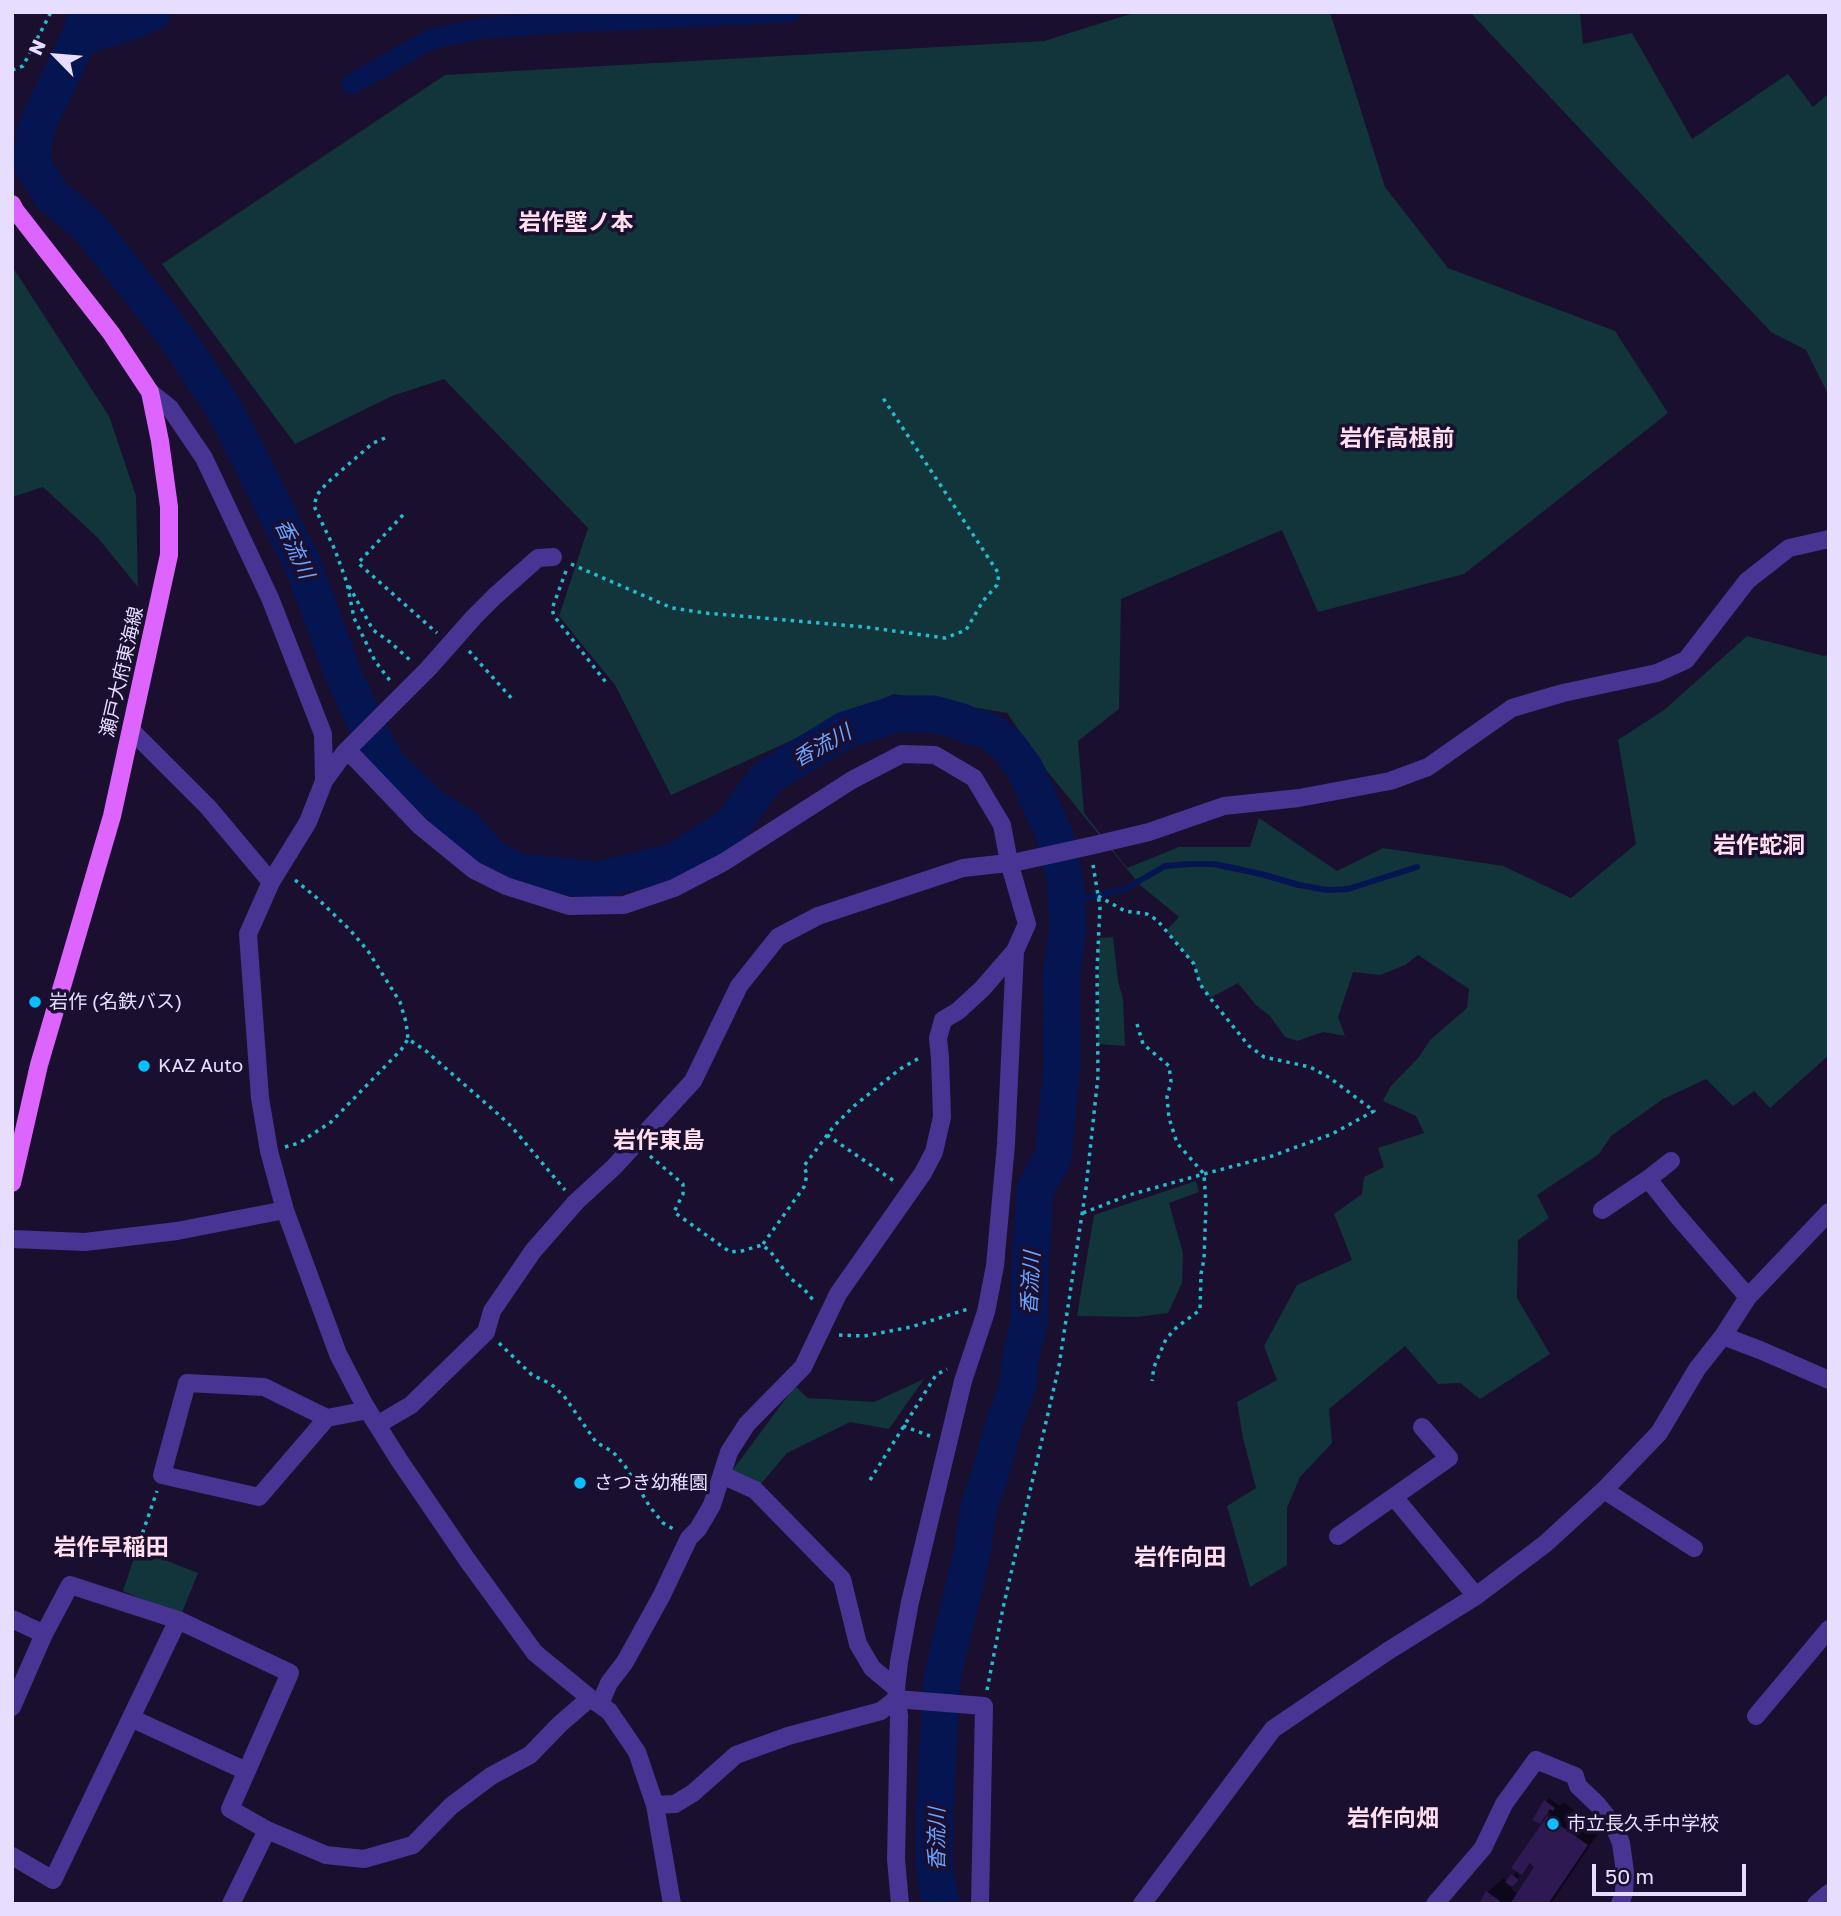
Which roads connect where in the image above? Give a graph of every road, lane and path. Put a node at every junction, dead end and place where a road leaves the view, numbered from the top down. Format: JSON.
{"nodes":[{"id":1,"x":51,"y":12,"type":"edge"},
{"id":2,"x":12,"y":70,"type":"edge"},
{"id":3,"x":12,"y":204,"type":"edge"},
{"id":4,"x":150,"y":392,"type":"junction"},
{"id":5,"x":883,"y":398,"type":"dead end"},
{"id":6,"x":385,"y":438,"type":"dead end"},
{"id":7,"x":403,"y":515,"type":"dead end"},
{"id":8,"x":1829,"y":539,"type":"edge"},
{"id":9,"x":561,"y":560,"type":"junction"},
{"id":10,"x":347,"y":583,"type":"junction"},
{"id":11,"x":453,"y":640,"type":"junction"},
{"id":12,"x":422,"y":675,"type":"junction"},
{"id":13,"x":608,"y":685,"type":"dead end"},
{"id":14,"x":400,"y":696,"type":"junction"},
{"id":15,"x":514,"y":702,"type":"dead end"},
{"id":16,"x":131,"y":730,"type":"junction"},
{"id":17,"x":348,"y":750,"type":"junction"},
{"id":18,"x":324,"y":780,"type":"junction"},
{"id":19,"x":1088,"y":846,"type":"junction"},
{"id":20,"x":1013,"y":862,"type":"junction"},
{"id":21,"x":276,"y":875,"type":"junction"},
{"id":22,"x":1098,"y":896,"type":"junction"},
{"id":23,"x":1015,"y":951,"type":"junction"},
{"id":24,"x":1137,"y":1024,"type":"dead end"},
{"id":25,"x":408,"y":1039,"type":"junction"},
{"id":26,"x":939,"y":1048,"type":"junction"},
{"id":27,"x":827,"y":1135,"type":"junction"},
{"id":28,"x":635,"y":1143,"type":"junction"},
{"id":29,"x":269,"y":1151,"type":"junction"},
{"id":30,"x":1671,"y":1161,"type":"dead end"},
{"id":31,"x":1204,"y":1174,"type":"junction"},
{"id":32,"x":1648,"y":1179,"type":"junction"},
{"id":33,"x":12,"y":1183,"type":"edge"},
{"id":34,"x":910,"y":1192,"type":"junction"},
{"id":35,"x":576,"y":1202,"type":"junction"},
{"id":36,"x":285,"y":1210,"type":"junction"},
{"id":37,"x":1602,"y":1210,"type":"dead end"},
{"id":38,"x":1829,"y":1212,"type":"edge"},
{"id":39,"x":1083,"y":1213,"type":"junction"},
{"id":40,"x":12,"y":1239,"type":"edge"},
{"id":41,"x":762,"y":1245,"type":"junction"},
{"id":42,"x":1748,"y":1297,"type":"junction"},
{"id":43,"x":988,"y":1298,"type":"junction"},
{"id":44,"x":820,"y":1331,"type":"junction"},
{"id":45,"x":486,"y":1332,"type":"junction"},
{"id":46,"x":1723,"y":1336,"type":"junction"},
{"id":47,"x":971,"y":1357,"type":"junction"},
{"id":48,"x":1829,"y":1380,"type":"edge"},
{"id":49,"x":1152,"y":1381,"type":"dead end"},
{"id":50,"x":327,"y":1418,"type":"junction"},
{"id":51,"x":373,"y":1418,"type":"junction"},
{"id":52,"x":903,"y":1426,"type":"junction"},
{"id":53,"x":1422,"y":1427,"type":"dead end"},
{"id":54,"x":948,"y":1443,"type":"junction"},
{"id":55,"x":162,"y":1475,"type":"junction"},
{"id":56,"x":722,"y":1475,"type":"junction"},
{"id":57,"x":870,"y":1480,"type":"dead end"},
{"id":58,"x":1604,"y":1490,"type":"junction"},
{"id":59,"x":1394,"y":1496,"type":"junction"},
{"id":60,"x":1338,"y":1536,"type":"dead end"},
{"id":61,"x":689,"y":1538,"type":"junction"},
{"id":62,"x":1694,"y":1548,"type":"dead end"},
{"id":63,"x":137,"y":1549,"type":"dead end"},
{"id":64,"x":1476,"y":1597,"type":"junction"},
{"id":65,"x":12,"y":1619,"type":"edge"},
{"id":66,"x":178,"y":1620,"type":"junction"},
{"id":67,"x":1829,"y":1629,"type":"edge"},
{"id":68,"x":44,"y":1634,"type":"junction"},
{"id":69,"x":896,"y":1694,"type":"junction"},
{"id":70,"x":595,"y":1701,"type":"junction"},
{"id":71,"x":984,"y":1706,"type":"junction"},
{"id":72,"x":12,"y":1707,"type":"edge"},
{"id":73,"x":1756,"y":1716,"type":"dead end"},
{"id":74,"x":131,"y":1718,"type":"junction"},
{"id":75,"x":246,"y":1771,"type":"junction"},
{"id":76,"x":655,"y":1805,"type":"junction"},
{"id":77,"x":267,"y":1830,"type":"junction"},
{"id":78,"x":12,"y":1856,"type":"edge"},
{"id":79,"x":1829,"y":1893,"type":"edge"},
{"id":80,"x":232,"y":1904,"type":"edge"},
{"id":81,"x":673,"y":1904,"type":"edge"},
{"id":82,"x":900,"y":1904,"type":"edge"},
{"id":83,"x":980,"y":1904,"type":"edge"},
{"id":84,"x":1142,"y":1904,"type":"edge"},
{"id":85,"x":1435,"y":1904,"type":"edge"},
{"id":86,"x":1620,"y":1904,"type":"edge"},
{"id":87,"x":1816,"y":1904,"type":"edge"}],
"edges":[{"from":1,"to":2,"type":"path"},
{"from":3,"to":4,"type":"main road","name":"瀬戸大府東海線"},
{"from":4,"to":16,"type":"main road","name":"瀬戸大府東海線"},
{"from":4,"to":18,"type":"street"},
{"from":5,"to":9,"type":"path"},
{"from":6,"to":10,"type":"path"},
{"from":7,"to":11,"type":"path"},
{"from":8,"to":19,"type":"street"},
{"from":9,"to":11,"type":"street"},
{"from":9,"to":13,"type":"path"},
{"from":10,"to":12,"type":"path"},
{"from":10,"to":14,"type":"path"},
{"from":11,"to":12,"type":"street"},
{"from":11,"to":15,"type":"path"},
{"from":12,"to":14,"type":"street"},
{"from":14,"to":17,"type":"street"},
{"from":16,"to":21,"type":"street"},
{"from":16,"to":33,"type":"main road","name":"瀬戸大府東海線"},
{"from":17,"to":18,"type":"street"},
{"from":17,"to":20,"type":"street"},
{"from":18,"to":21,"type":"street"},
{"from":19,"to":20,"type":"street"},
{"from":19,"to":22,"type":"path"},
{"from":20,"to":23,"type":"street"},
{"from":20,"to":28,"type":"street"},
{"from":21,"to":25,"type":"path"},
{"from":21,"to":29,"type":"street"},
{"from":22,"to":31,"type":"path"},
{"from":22,"to":39,"type":"path"},
{"from":23,"to":26,"type":"street"},
{"from":23,"to":43,"type":"street"},
{"from":24,"to":31,"type":"path"},
{"from":25,"to":29,"type":"path"},
{"from":25,"to":35,"type":"path"},
{"from":26,"to":27,"type":"path"},
{"from":26,"to":34,"type":"street"},
{"from":27,"to":34,"type":"path"},
{"from":27,"to":41,"type":"path"},
{"from":28,"to":35,"type":"street"},
{"from":28,"to":41,"type":"path"},
{"from":29,"to":36,"type":"street"},
{"from":30,"to":32,"type":"street"},
{"from":31,"to":39,"type":"path"},
{"from":31,"to":49,"type":"path"},
{"from":32,"to":37,"type":"street"},
{"from":32,"to":42,"type":"street"},
{"from":34,"to":44,"type":"street"},
{"from":35,"to":45,"type":"street"},
{"from":36,"to":40,"type":"street"},
{"from":36,"to":51,"type":"street"},
{"from":38,"to":42,"type":"street"},
{"from":39,"to":71,"type":"path"},
{"from":41,"to":44,"type":"path"},
{"from":42,"to":46,"type":"street"},
{"from":43,"to":44,"type":"path"},
{"from":43,"to":47,"type":"street"},
{"from":44,"to":56,"type":"street"},
{"from":45,"to":51,"type":"street"},
{"from":45,"to":61,"type":"path"},
{"from":46,"to":48,"type":"street"},
{"from":46,"to":58,"type":"street"},
{"from":47,"to":52,"type":"path"},
{"from":47,"to":54,"type":"street"},
{"from":50,"to":51,"type":"street"},
{"from":50,"to":55,"type":"street"},
{"from":50,"to":55,"type":"street"},
{"from":51,"to":70,"type":"street"},
{"from":52,"to":54,"type":"path"},
{"from":52,"to":57,"type":"path"},
{"from":53,"to":59,"type":"street"},
{"from":54,"to":69,"type":"street"},
{"from":55,"to":63,"type":"path"},
{"from":56,"to":61,"type":"street"},
{"from":56,"to":69,"type":"street"},
{"from":58,"to":62,"type":"street"},
{"from":58,"to":64,"type":"street"},
{"from":59,"to":60,"type":"street"},
{"from":59,"to":64,"type":"street"},
{"from":61,"to":70,"type":"street"},
{"from":64,"to":84,"type":"street"},
{"from":65,"to":68,"type":"street"},
{"from":66,"to":68,"type":"street"},
{"from":66,"to":74,"type":"street"},
{"from":66,"to":75,"type":"street"},
{"from":67,"to":73,"type":"street"},
{"from":68,"to":72,"type":"street"},
{"from":69,"to":71,"type":"street"},
{"from":69,"to":76,"type":"street"},
{"from":69,"to":82,"type":"street"},
{"from":70,"to":76,"type":"street"},
{"from":70,"to":77,"type":"street"},
{"from":71,"to":83,"type":"street"},
{"from":74,"to":75,"type":"street"},
{"from":74,"to":78,"type":"street"},
{"from":75,"to":77,"type":"street"},
{"from":76,"to":81,"type":"street"},
{"from":77,"to":80,"type":"street"},
{"from":79,"to":87,"type":"street"},
{"from":85,"to":86,"type":"street"}]}
